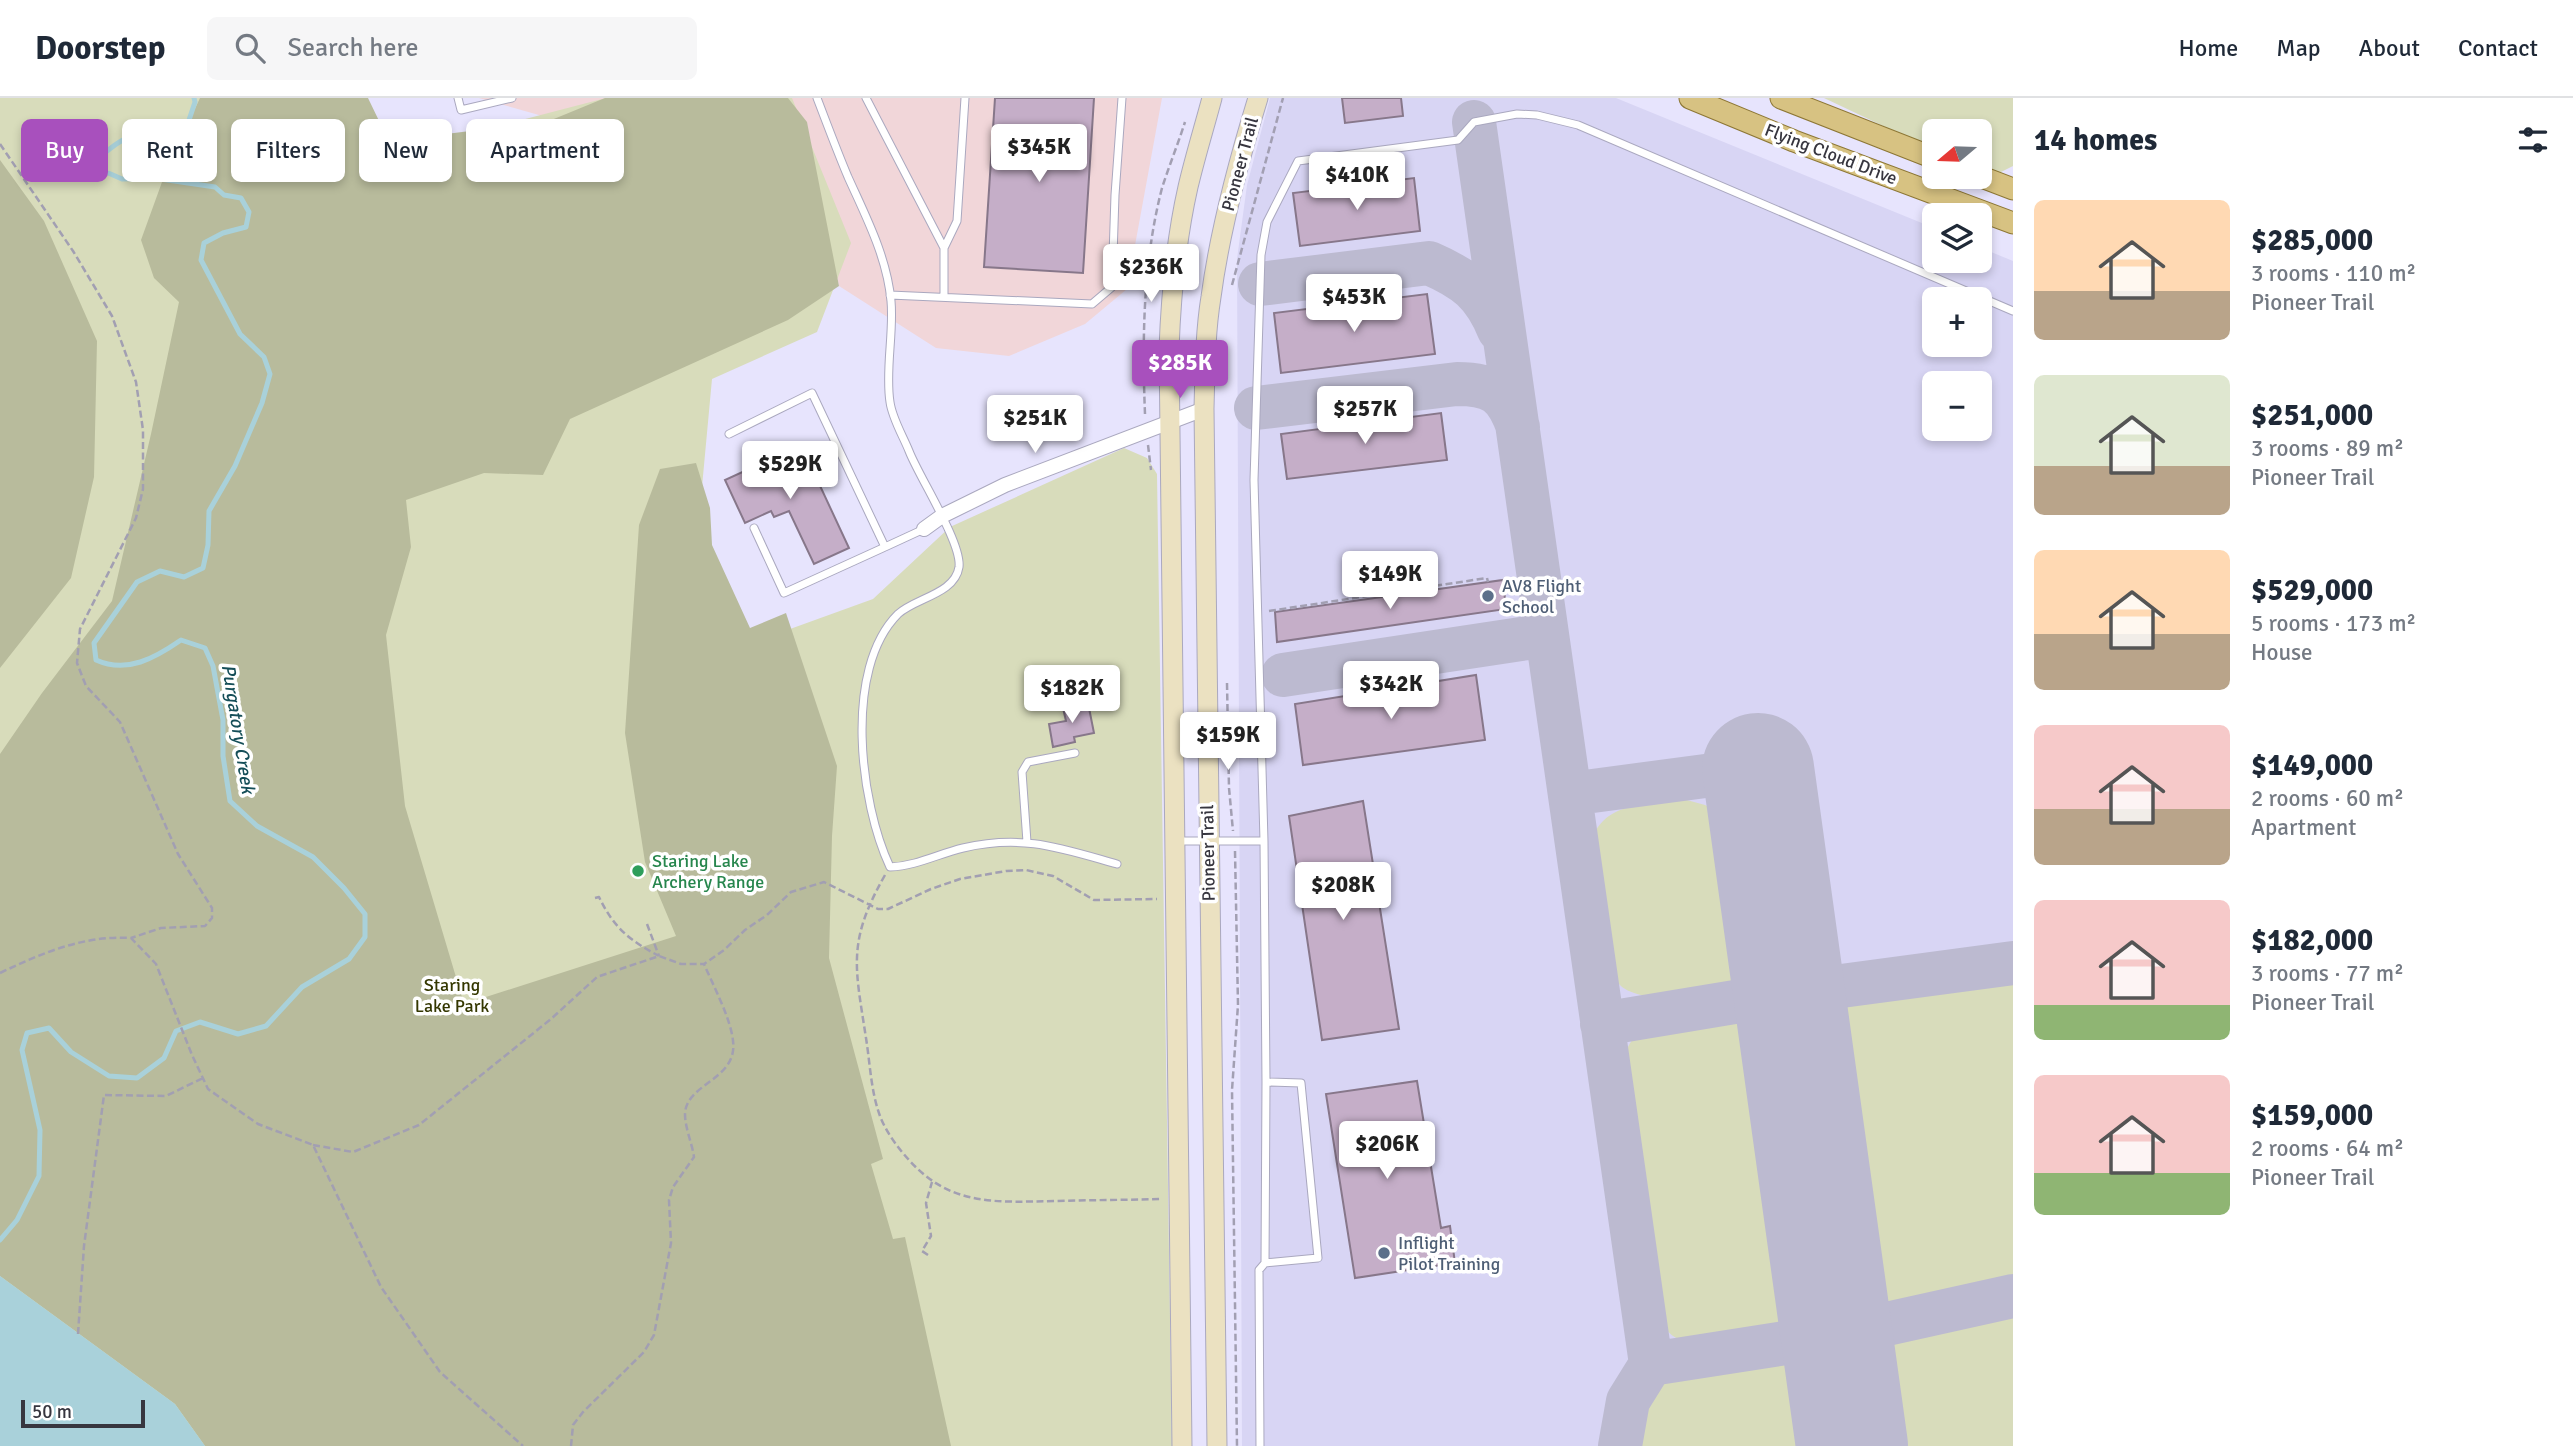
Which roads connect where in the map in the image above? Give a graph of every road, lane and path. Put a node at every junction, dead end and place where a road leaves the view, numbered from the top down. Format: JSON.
{"nodes":[{"id":1,"x":458,"y":98,"type":"edge"},
{"id":2,"x":512,"y":98,"type":"edge"},
{"id":3,"x":817,"y":98,"type":"edge"},
{"id":4,"x":866,"y":98,"type":"edge"},
{"id":5,"x":965,"y":98,"type":"edge"},
{"id":6,"x":1122,"y":98,"type":"edge"},
{"id":7,"x":1212,"y":98,"type":"edge"},
{"id":8,"x":1258,"y":98,"type":"edge"},
{"id":9,"x":1283,"y":98,"type":"edge"},
{"id":10,"x":1690,"y":98,"type":"edge"},
{"id":11,"x":1781,"y":98,"type":"edge"},
{"id":12,"x":502,"y":99,"type":"edge"},
{"id":13,"x":0,"y":144,"type":"edge"},
{"id":14,"x":1922,"y":153,"type":"edge"},
{"id":15,"x":1992,"y":181,"type":"edge"},
{"id":16,"x":2013,"y":189,"type":"edge"},
{"id":17,"x":2013,"y":222,"type":"edge"},
{"id":18,"x":944,"y":248,"type":"junction"},
{"id":19,"x":1230,"y":294,"type":"dead end"},
{"id":20,"x":890,"y":295,"type":"junction"},
{"id":21,"x":944,"y":297,"type":"junction"},
{"id":22,"x":2013,"y":311,"type":"edge"},
{"id":23,"x":1204,"y":409,"type":"junction"},
{"id":24,"x":1168,"y":423,"type":"junction"},
{"id":25,"x":729,"y":434,"type":"dead end"},
{"id":26,"x":942,"y":516,"type":"junction"},
{"id":27,"x":754,"y":528,"type":"dead end"},
{"id":28,"x":924,"y":529,"type":"joint"},
{"id":29,"x":885,"y":547,"type":"junction"},
{"id":30,"x":1488,"y":582,"type":"dead end"},
{"id":31,"x":1258,"y":612,"type":"junction"},
{"id":32,"x":1227,"y":678,"type":"dead end"},
{"id":33,"x":1075,"y":753,"type":"dead end"},
{"id":34,"x":1208,"y":840,"type":"junction"},
{"id":35,"x":1234,"y":841,"type":"junction"},
{"id":36,"x":1264,"y":841,"type":"junction"},
{"id":37,"x":1027,"y":842,"type":"junction"},
{"id":38,"x":1174,"y":842,"type":"junction"},
{"id":39,"x":1117,"y":864,"type":"dead end"},
{"id":40,"x":890,"y":867,"type":"junction"},
{"id":41,"x":595,"y":898,"type":"dead end"},
{"id":42,"x":1157,"y":899,"type":"dead end"},
{"id":43,"x":868,"y":905,"type":"junction"},
{"id":44,"x":647,"y":924,"type":"dead end"},
{"id":45,"x":131,"y":937,"type":"junction"},
{"id":46,"x":659,"y":956,"type":"junction"},
{"id":47,"x":704,"y":964,"type":"junction"},
{"id":48,"x":0,"y":972,"type":"edge"},
{"id":49,"x":203,"y":1078,"type":"junction"},
{"id":50,"x":1266,"y":1082,"type":"junction"},
{"id":51,"x":313,"y":1145,"type":"junction"},
{"id":52,"x":932,"y":1182,"type":"junction"},
{"id":53,"x":1161,"y":1199,"type":"dead end"},
{"id":54,"x":928,"y":1255,"type":"dead end"},
{"id":55,"x":1265,"y":1263,"type":"junction"},
{"id":56,"x":78,"y":1334,"type":"dead end"},
{"id":57,"x":523,"y":1446,"type":"edge"},
{"id":58,"x":571,"y":1446,"type":"edge"},
{"id":59,"x":1182,"y":1446,"type":"edge"},
{"id":60,"x":1217,"y":1446,"type":"edge"},
{"id":61,"x":1237,"y":1446,"type":"edge"},
{"id":62,"x":1261,"y":1446,"type":"edge"}],
"edges":[{"from":1,"to":12,"type":"lane"},
{"from":2,"to":12,"type":"lane"},
{"from":3,"to":20,"type":"lane"},
{"from":4,"to":18,"type":"lane"},
{"from":5,"to":18,"type":"lane"},
{"from":6,"to":21,"type":"lane"},
{"from":7,"to":24,"type":"main road","name":"Pioneer Trail"},
{"from":8,"to":23,"type":"main road","name":"Pioneer Trail"},
{"from":9,"to":19,"type":"path"},
{"from":10,"to":17,"type":"main road","name":"Flying Cloud Drive"},
{"from":11,"to":14,"type":"main road","name":"Flying Cloud Drive"},
{"from":13,"to":45,"type":"path"},
{"from":15,"to":16,"type":"main road"},
{"from":18,"to":21,"type":"lane"},
{"from":20,"to":21,"type":"lane"},
{"from":20,"to":26,"type":"lane"},
{"from":22,"to":31,"type":"lane"},
{"from":23,"to":24,"type":"street"},
{"from":23,"to":34,"type":"main road","name":"Pioneer Trail"},
{"from":24,"to":26,"type":"street"},
{"from":24,"to":38,"type":"main road","name":"Pioneer Trail"},
{"from":25,"to":29,"type":"lane"},
{"from":26,"to":28,"type":"street"},
{"from":26,"to":40,"type":"lane"},
{"from":27,"to":29,"type":"lane"},
{"from":28,"to":29,"type":"lane"},
{"from":30,"to":31,"type":"path"},
{"from":31,"to":36,"type":"lane"},
{"from":32,"to":35,"type":"path"},
{"from":33,"to":37,"type":"lane"},
{"from":34,"to":35,"type":"lane"},
{"from":34,"to":38,"type":"lane"},
{"from":34,"to":60,"type":"main road","name":"Pioneer Trail"},
{"from":35,"to":36,"type":"lane"},
{"from":35,"to":61,"type":"path"},
{"from":36,"to":50,"type":"lane"},
{"from":37,"to":39,"type":"lane"},
{"from":37,"to":40,"type":"lane"},
{"from":38,"to":59,"type":"main road","name":"Pioneer Trail"},
{"from":40,"to":43,"type":"path"},
{"from":41,"to":46,"type":"path"},
{"from":42,"to":43,"type":"path"},
{"from":43,"to":47,"type":"path"},
{"from":43,"to":52,"type":"path"},
{"from":44,"to":46,"type":"path"},
{"from":45,"to":48,"type":"path"},
{"from":45,"to":49,"type":"path"},
{"from":46,"to":47,"type":"path"},
{"from":46,"to":51,"type":"path"},
{"from":47,"to":58,"type":"path"},
{"from":49,"to":51,"type":"path"},
{"from":49,"to":56,"type":"path"},
{"from":50,"to":55,"type":"lane"},
{"from":50,"to":55,"type":"lane"},
{"from":51,"to":57,"type":"path"},
{"from":52,"to":53,"type":"path"},
{"from":52,"to":54,"type":"path"},
{"from":55,"to":62,"type":"lane"}]}
